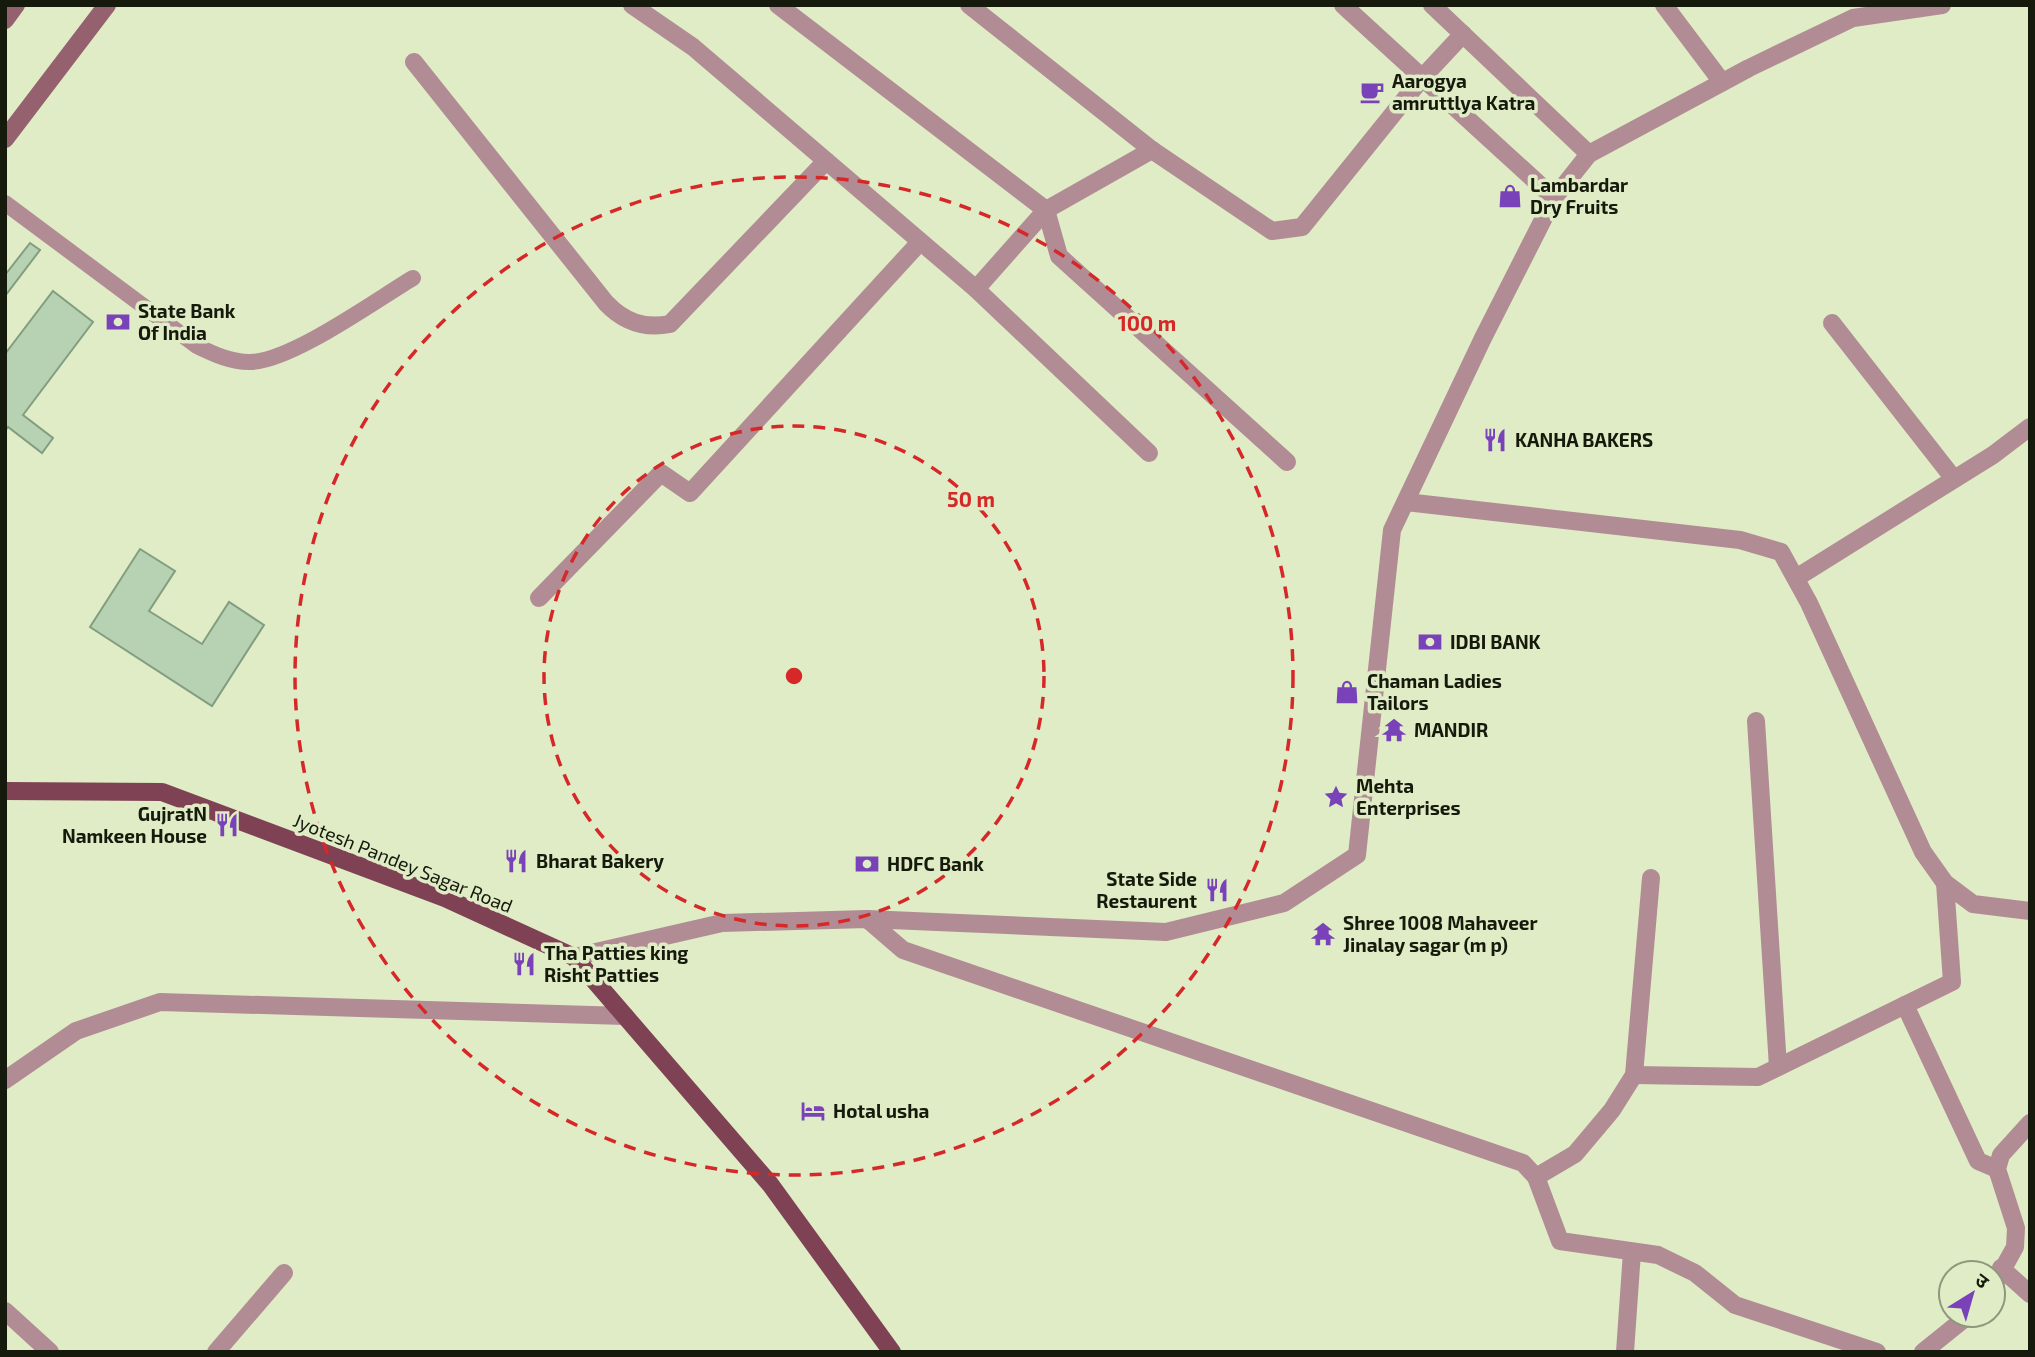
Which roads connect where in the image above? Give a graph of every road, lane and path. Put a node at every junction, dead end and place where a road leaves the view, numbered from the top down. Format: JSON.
{"nodes":[{"id":1,"x":16,"y":5,"type":"edge"},
{"id":2,"x":107,"y":5,"type":"edge"},
{"id":3,"x":632,"y":5,"type":"edge"},
{"id":4,"x":778,"y":5,"type":"edge"},
{"id":5,"x":969,"y":5,"type":"edge"},
{"id":6,"x":1343,"y":5,"type":"edge"},
{"id":7,"x":1432,"y":5,"type":"edge"},
{"id":8,"x":1664,"y":5,"type":"edge"},
{"id":9,"x":1867,"y":5,"type":"edge"},
{"id":10,"x":1942,"y":5,"type":"edge"},
{"id":11,"x":1853,"y":18,"type":"junction"},
{"id":12,"x":5,"y":20,"type":"edge"},
{"id":13,"x":1463,"y":34,"type":"junction"},
{"id":14,"x":414,"y":62,"type":"dead end"},
{"id":15,"x":1422,"y":78,"type":"junction"},
{"id":16,"x":1722,"y":82,"type":"junction"},
{"id":17,"x":5,"y":139,"type":"edge"},
{"id":18,"x":1152,"y":150,"type":"junction"},
{"id":19,"x":1589,"y":154,"type":"junction"},
{"id":20,"x":826,"y":161,"type":"junction"},
{"id":21,"x":1554,"y":198,"type":"junction"},
{"id":22,"x":5,"y":203,"type":"edge"},
{"id":23,"x":1046,"y":210,"type":"junction"},
{"id":24,"x":920,"y":242,"type":"junction"},
{"id":25,"x":413,"y":278,"type":"dead end"},
{"id":26,"x":976,"y":289,"type":"junction"},
{"id":27,"x":1832,"y":323,"type":"dead end"},
{"id":28,"x":2030,"y":427,"type":"edge"},
{"id":29,"x":1149,"y":453,"type":"dead end"},
{"id":30,"x":1287,"y":463,"type":"dead end"},
{"id":31,"x":1954,"y":479,"type":"junction"},
{"id":32,"x":1406,"y":502,"type":"junction"},
{"id":33,"x":1796,"y":578,"type":"junction"},
{"id":34,"x":539,"y":598,"type":"dead end"},
{"id":35,"x":1756,"y":721,"type":"dead end"},
{"id":36,"x":5,"y":791,"type":"edge"},
{"id":37,"x":1651,"y":878,"type":"dead end"},
{"id":38,"x":1945,"y":883,"type":"junction"},
{"id":39,"x":2030,"y":911,"type":"edge"},
{"id":40,"x":867,"y":919,"type":"junction"},
{"id":41,"x":574,"y":957,"type":"junction"},
{"id":42,"x":1905,"y":1005,"type":"junction"},
{"id":43,"x":625,"y":1016,"type":"junction"},
{"id":44,"x":1777,"y":1067,"type":"junction"},
{"id":45,"x":1634,"y":1075,"type":"junction"},
{"id":46,"x":5,"y":1080,"type":"edge"},
{"id":47,"x":2030,"y":1123,"type":"edge"},
{"id":48,"x":1997,"y":1169,"type":"junction"},
{"id":49,"x":1536,"y":1177,"type":"junction"},
{"id":50,"x":1632,"y":1252,"type":"junction"},
{"id":51,"x":2007,"y":1259,"type":"edge"},
{"id":52,"x":284,"y":1273,"type":"dead end"},
{"id":53,"x":2007,"y":1273,"type":"edge"},
{"id":54,"x":2030,"y":1294,"type":"edge"},
{"id":55,"x":5,"y":1311,"type":"edge"},
{"id":56,"x":1952,"y":1329,"type":"edge"},
{"id":57,"x":50,"y":1352,"type":"edge"},
{"id":58,"x":216,"y":1352,"type":"edge"},
{"id":59,"x":892,"y":1352,"type":"edge"},
{"id":60,"x":1625,"y":1352,"type":"edge"},
{"id":61,"x":1877,"y":1352,"type":"edge"},
{"id":62,"x":1923,"y":1352,"type":"edge"}],
"edges":[{"from":1,"to":12,"type":"main road"},
{"from":2,"to":17,"type":"main road"},
{"from":3,"to":20,"type":"street"},
{"from":4,"to":23,"type":"street"},
{"from":5,"to":18,"type":"street"},
{"from":6,"to":15,"type":"street"},
{"from":7,"to":13,"type":"street"},
{"from":8,"to":16,"type":"street"},
{"from":9,"to":11,"type":"street"},
{"from":10,"to":11,"type":"street"},
{"from":11,"to":16,"type":"street"},
{"from":13,"to":15,"type":"street"},
{"from":13,"to":19,"type":"street"},
{"from":14,"to":20,"type":"street"},
{"from":15,"to":18,"type":"street"},
{"from":15,"to":21,"type":"street"},
{"from":16,"to":19,"type":"street"},
{"from":18,"to":23,"type":"street"},
{"from":19,"to":21,"type":"street"},
{"from":20,"to":24,"type":"street"},
{"from":21,"to":32,"type":"street"},
{"from":22,"to":25,"type":"lane"},
{"from":23,"to":26,"type":"street"},
{"from":23,"to":30,"type":"street"},
{"from":24,"to":26,"type":"street"},
{"from":24,"to":34,"type":"street"},
{"from":26,"to":29,"type":"street"},
{"from":27,"to":31,"type":"street"},
{"from":28,"to":31,"type":"street"},
{"from":31,"to":33,"type":"street"},
{"from":32,"to":33,"type":"street"},
{"from":32,"to":40,"type":"street"},
{"from":33,"to":38,"type":"street"},
{"from":35,"to":44,"type":"street"},
{"from":36,"to":41,"type":"main road","name":"Jyotesh Pandey Sagar Road"},
{"from":37,"to":45,"type":"street"},
{"from":38,"to":39,"type":"street"},
{"from":38,"to":42,"type":"street"},
{"from":40,"to":41,"type":"street"},
{"from":40,"to":49,"type":"street"},
{"from":41,"to":43,"type":"main road","name":"Jyotesh Pandey Sagar Road"},
{"from":42,"to":44,"type":"street"},
{"from":42,"to":48,"type":"street"},
{"from":43,"to":46,"type":"street"},
{"from":43,"to":59,"type":"main road","name":"Jyotesh Pandey Sagar Road"},
{"from":44,"to":45,"type":"street"},
{"from":45,"to":49,"type":"street"},
{"from":47,"to":48,"type":"street"},
{"from":48,"to":51,"type":"street"},
{"from":49,"to":50,"type":"street"},
{"from":50,"to":60,"type":"street"},
{"from":50,"to":61,"type":"street"},
{"from":52,"to":58,"type":"street"},
{"from":53,"to":54,"type":"street"},
{"from":55,"to":57,"type":"street"},
{"from":56,"to":62,"type":"street"}]}
